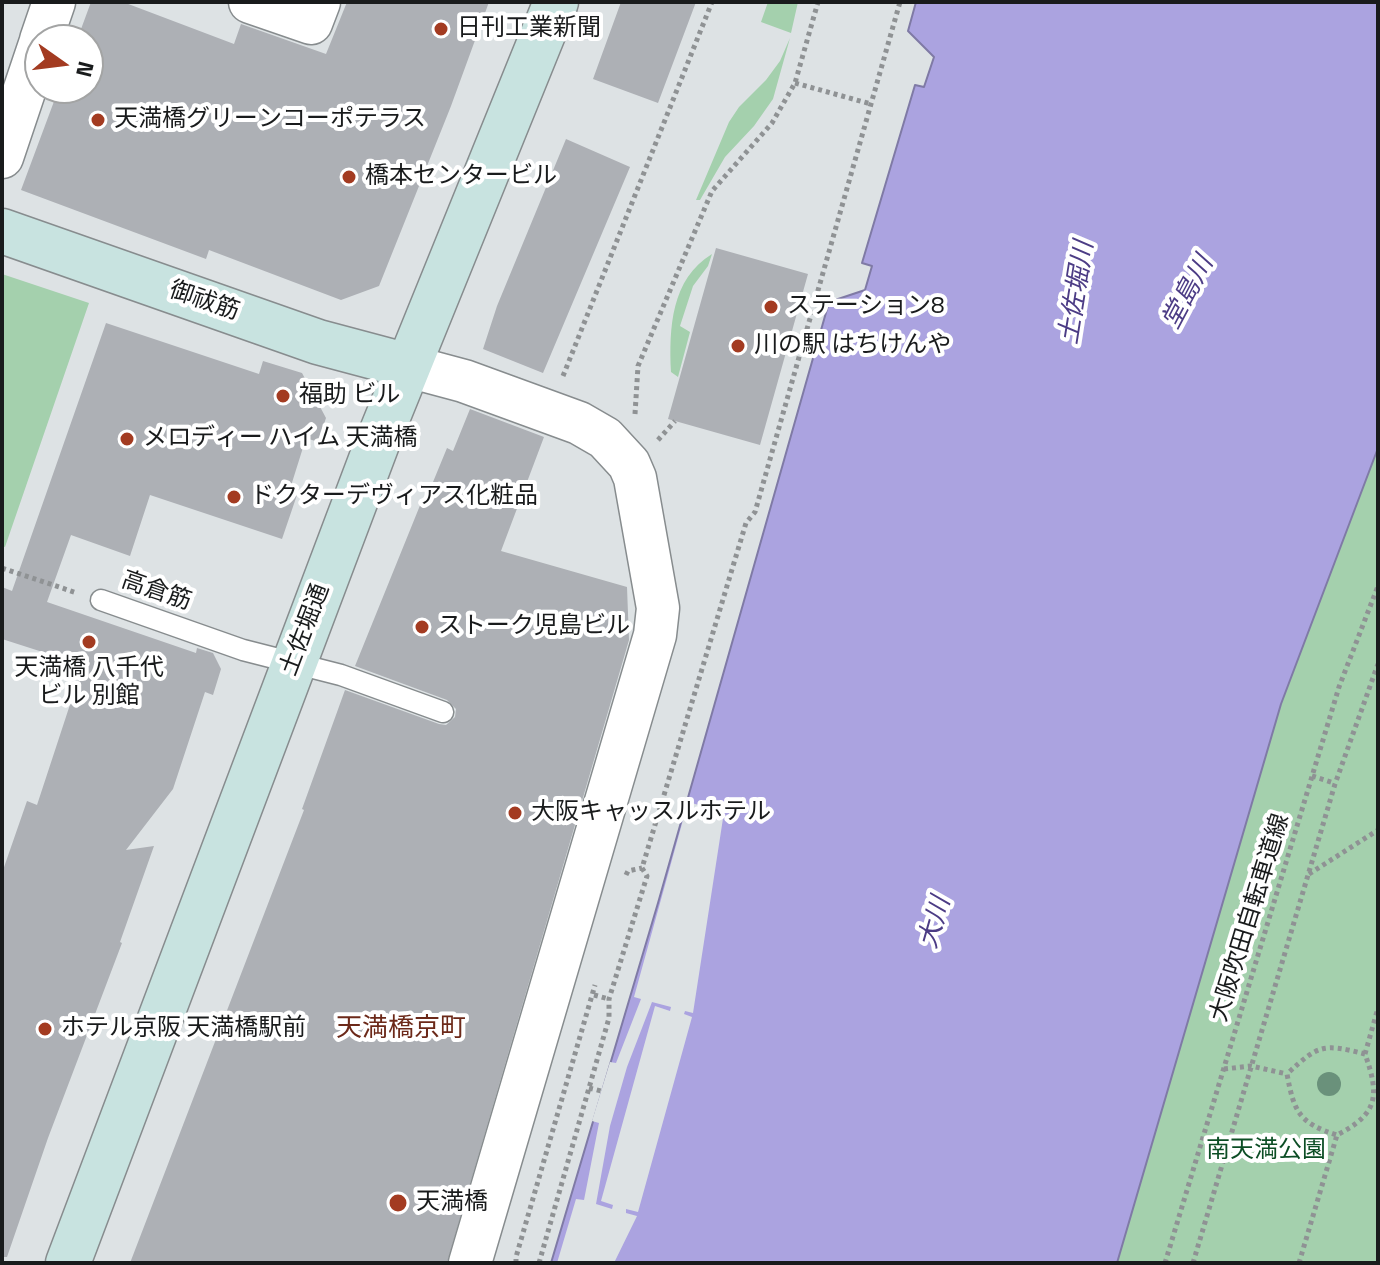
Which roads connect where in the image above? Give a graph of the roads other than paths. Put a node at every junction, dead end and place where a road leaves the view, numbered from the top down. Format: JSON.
{"nodes":[{"id":1,"x":54,"y":2,"type":"edge"},
{"id":2,"x":250,"y":2,"type":"edge"},
{"id":3,"x":319,"y":2,"type":"edge"},
{"id":4,"x":556,"y":2,"type":"edge"},
{"id":5,"x":47,"y":24,"type":"edge"},
{"id":6,"x":24,"y":92,"type":"edge"},
{"id":7,"x":2,"y":157,"type":"edge"},
{"id":8,"x":2,"y":231,"type":"edge"},
{"id":9,"x":408,"y":366,"type":"junction"},
{"id":10,"x":101,"y":600,"type":"road end"},
{"id":11,"x":294,"y":663,"type":"junction"},
{"id":12,"x":443,"y":712,"type":"dead end"},
{"id":13,"x":68,"y":1263,"type":"edge"},
{"id":14,"x":470,"y":1263,"type":"edge"}],
"edges":[{"from":1,"to":5,"type":"street"},
{"from":2,"to":3,"type":"street"},
{"from":4,"to":9,"type":"main road","name":"土佐堀通"},
{"from":6,"to":7,"type":"street"},
{"from":8,"to":9,"type":"main road","name":"御祓筋"},
{"from":9,"to":11,"type":"main road","name":"土佐堀通"},
{"from":9,"to":14,"type":"street"},
{"from":10,"to":11,"type":"lane","name":"高倉筋"},
{"from":11,"to":12,"type":"lane","name":"高倉筋"},
{"from":11,"to":13,"type":"main road","name":"土佐堀通"}]}
